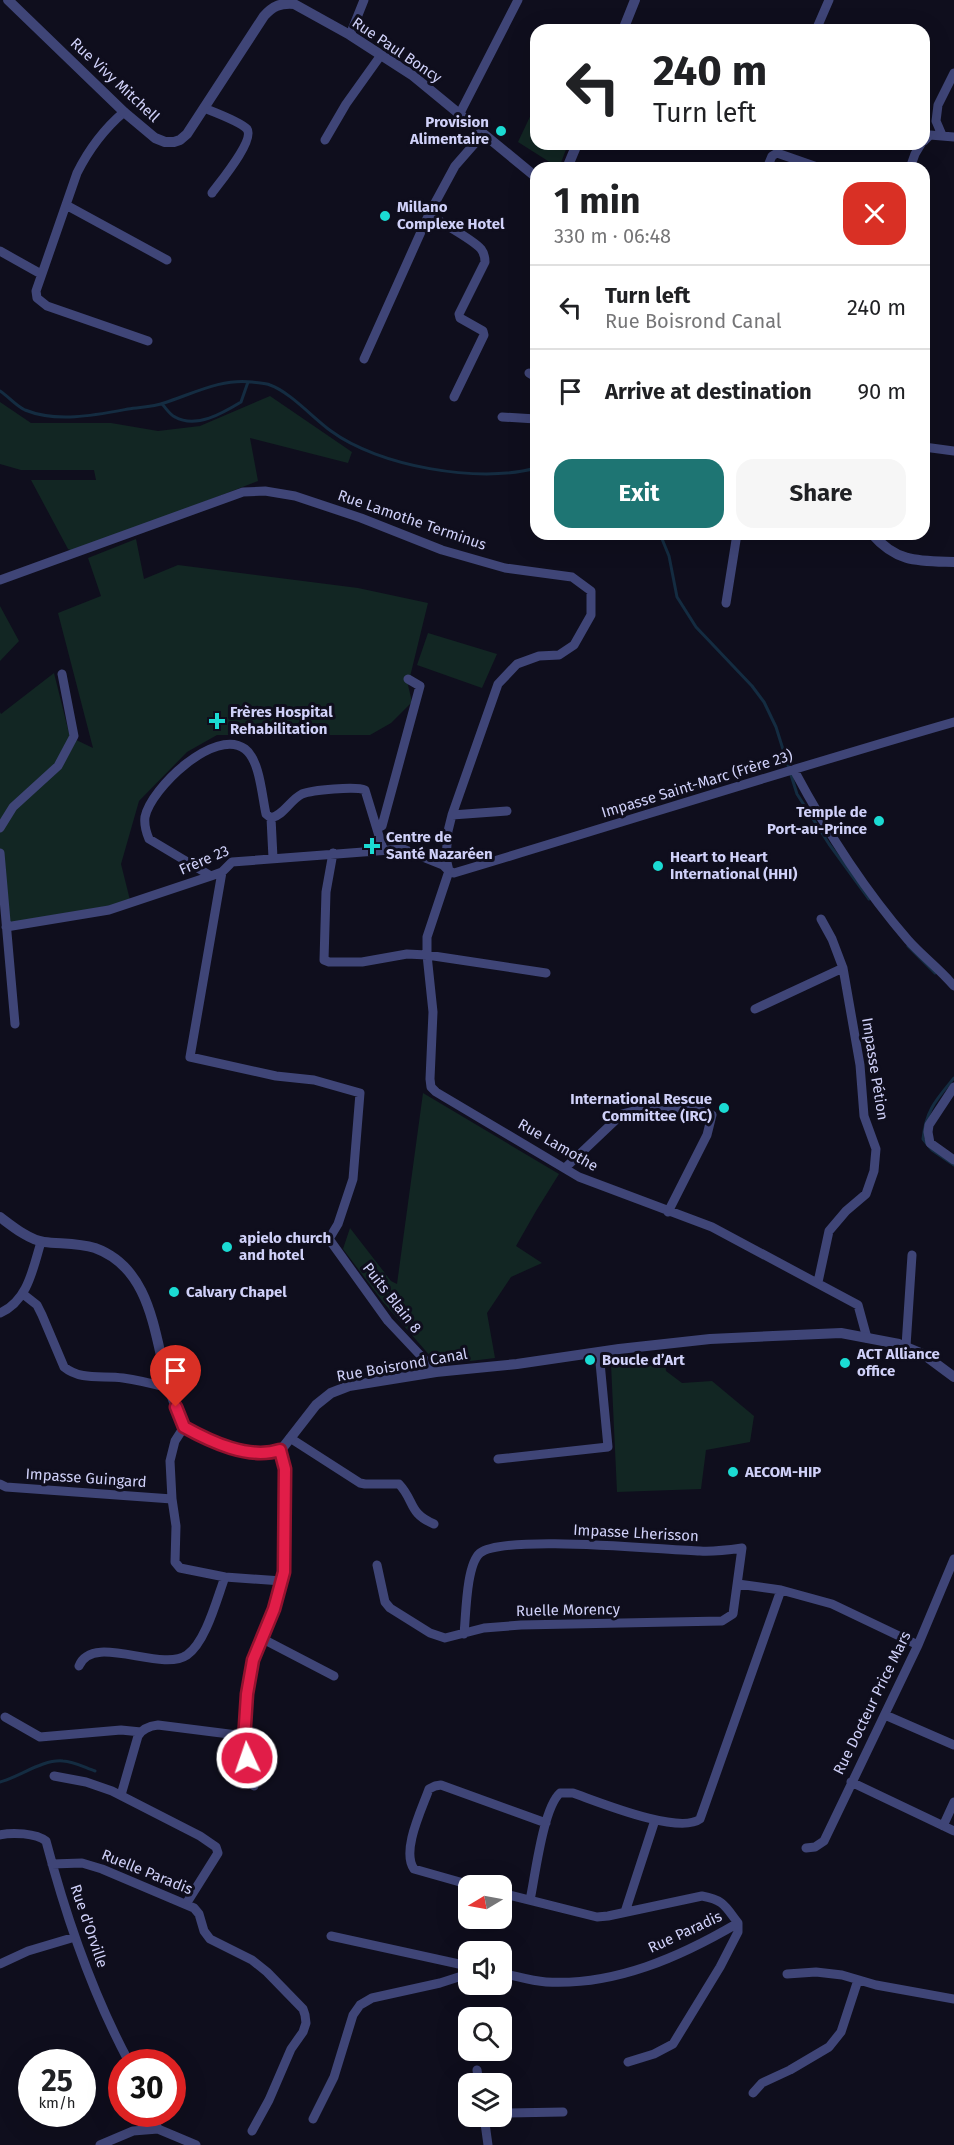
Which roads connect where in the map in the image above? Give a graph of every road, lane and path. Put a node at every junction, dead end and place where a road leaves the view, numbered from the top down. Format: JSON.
{"nodes":[{"id":1,"x":8,"y":0,"type":"edge"},
{"id":2,"x":364,"y":0,"type":"edge"},
{"id":3,"x":518,"y":0,"type":"edge"},
{"id":4,"x":635,"y":0,"type":"edge"},
{"id":5,"x":829,"y":0,"type":"edge"},
{"id":6,"x":286,"y":2,"type":"edge"},
{"id":7,"x":625,"y":24,"type":"edge"},
{"id":8,"x":819,"y":24,"type":"edge"},
{"id":9,"x":351,"y":35,"type":"junction"},
{"id":10,"x":381,"y":55,"type":"junction"},
{"id":11,"x":954,"y":74,"type":"edge"},
{"id":12,"x":222,"y":80,"type":"joint"},
{"id":13,"x":204,"y":108,"type":"junction"},
{"id":14,"x":124,"y":112,"type":"junction"},
{"id":15,"x":460,"y":113,"type":"junction"},
{"id":16,"x":483,"y":134,"type":"junction"},
{"id":17,"x":930,"y":135,"type":"edge"},
{"id":18,"x":942,"y":135,"type":"junction"},
{"id":19,"x":954,"y":137,"type":"edge"},
{"id":20,"x":325,"y":140,"type":"dead end"},
{"id":21,"x":769,"y":162,"type":"edge"},
{"id":22,"x":803,"y":162,"type":"edge"},
{"id":23,"x":530,"y":172,"type":"edge"},
{"id":24,"x":212,"y":193,"type":"dead end"},
{"id":25,"x":66,"y":205,"type":"junction"},
{"id":26,"x":429,"y":214,"type":"junction"},
{"id":27,"x":0,"y":251,"type":"edge"},
{"id":28,"x":167,"y":260,"type":"dead end"},
{"id":29,"x":41,"y":274,"type":"junction"},
{"id":30,"x":148,"y":341,"type":"dead end"},
{"id":31,"x":364,"y":359,"type":"dead end"},
{"id":32,"x":454,"y":397,"type":"dead end"},
{"id":33,"x":502,"y":417,"type":"dead end"},
{"id":34,"x":530,"y":419,"type":"edge"},
{"id":35,"x":930,"y":448,"type":"edge"},
{"id":36,"x":954,"y":451,"type":"edge"},
{"id":37,"x":736,"y":540,"type":"edge"},
{"id":38,"x":879,"y":540,"type":"edge"},
{"id":39,"x":954,"y":562,"type":"edge"},
{"id":40,"x":0,"y":580,"type":"edge"},
{"id":41,"x":726,"y":603,"type":"dead end"},
{"id":42,"x":62,"y":674,"type":"dead end"},
{"id":43,"x":408,"y":679,"type":"dead end"},
{"id":44,"x":954,"y":722,"type":"edge"},
{"id":45,"x":794,"y":770,"type":"junction"},
{"id":46,"x":507,"y":811,"type":"dead end"},
{"id":47,"x":452,"y":815,"type":"junction"},
{"id":48,"x":272,"y":818,"type":"junction"},
{"id":49,"x":377,"y":827,"type":"junction"},
{"id":50,"x":0,"y":828,"type":"edge"},
{"id":51,"x":383,"y":849,"type":"junction"},
{"id":52,"x":0,"y":853,"type":"edge"},
{"id":53,"x":333,"y":854,"type":"junction"},
{"id":54,"x":273,"y":858,"type":"junction"},
{"id":55,"x":449,"y":871,"type":"junction"},
{"id":56,"x":222,"y":872,"type":"junction"},
{"id":57,"x":212,"y":876,"type":"junction"},
{"id":58,"x":821,"y":919,"type":"dead end"},
{"id":59,"x":6,"y":927,"type":"junction"},
{"id":60,"x":427,"y":955,"type":"junction"},
{"id":61,"x":843,"y":968,"type":"junction"},
{"id":62,"x":546,"y":973,"type":"dead end"},
{"id":63,"x":954,"y":986,"type":"edge"},
{"id":64,"x":755,"y":1009,"type":"dead end"},
{"id":65,"x":15,"y":1024,"type":"dead end"},
{"id":66,"x":954,"y":1087,"type":"edge"},
{"id":67,"x":954,"y":1160,"type":"edge"},
{"id":68,"x":565,"y":1168,"type":"junction"},
{"id":69,"x":668,"y":1212,"type":"junction"},
{"id":70,"x":0,"y":1217,"type":"edge"},
{"id":71,"x":41,"y":1242,"type":"junction"},
{"id":72,"x":912,"y":1255,"type":"dead end"},
{"id":73,"x":818,"y":1282,"type":"junction"},
{"id":74,"x":23,"y":1294,"type":"junction"},
{"id":75,"x":0,"y":1313,"type":"edge"},
{"id":76,"x":867,"y":1338,"type":"junction"},
{"id":77,"x":906,"y":1346,"type":"junction"},
{"id":78,"x":600,"y":1352,"type":"junction"},
{"id":79,"x":436,"y":1372,"type":"junction"},
{"id":80,"x":954,"y":1377,"type":"edge"},
{"id":81,"x":169,"y":1388,"type":"junction"},
{"id":82,"x":184,"y":1427,"type":"junction"},
{"id":83,"x":290,"y":1438,"type":"junction"},
{"id":84,"x":280,"y":1450,"type":"junction"},
{"id":85,"x":498,"y":1459,"type":"dead end"},
{"id":86,"x":0,"y":1484,"type":"edge"},
{"id":87,"x":172,"y":1499,"type":"junction"},
{"id":88,"x":434,"y":1524,"type":"dead end"},
{"id":89,"x":742,"y":1548,"type":"joint"},
{"id":90,"x":954,"y":1559,"type":"edge"},
{"id":91,"x":377,"y":1565,"type":"dead end"},
{"id":92,"x":225,"y":1577,"type":"junction"},
{"id":93,"x":282,"y":1581,"type":"junction"},
{"id":94,"x":738,"y":1584,"type":"junction"},
{"id":95,"x":781,"y":1590,"type":"junction"},
{"id":96,"x":464,"y":1634,"type":"junction"},
{"id":97,"x":261,"y":1638,"type":"junction"},
{"id":98,"x":918,"y":1645,"type":"junction"},
{"id":99,"x":79,"y":1666,"type":"dead end"},
{"id":100,"x":334,"y":1676,"type":"dead end"},
{"id":101,"x":885,"y":1715,"type":"junction"},
{"id":102,"x":5,"y":1717,"type":"dead end"},
{"id":103,"x":141,"y":1732,"type":"junction"},
{"id":104,"x":245,"y":1736,"type":"junction"},
{"id":105,"x":954,"y":1745,"type":"edge"},
{"id":106,"x":54,"y":1776,"type":"dead end"},
{"id":107,"x":851,"y":1782,"type":"junction"},
{"id":108,"x":254,"y":1786,"type":"dead end"},
{"id":109,"x":121,"y":1795,"type":"junction"},
{"id":110,"x":954,"y":1802,"type":"edge"},
{"id":111,"x":655,"y":1821,"type":"junction"},
{"id":112,"x":546,"y":1823,"type":"junction"},
{"id":113,"x":943,"y":1826,"type":"junction"},
{"id":114,"x":954,"y":1831,"type":"edge"},
{"id":115,"x":0,"y":1835,"type":"edge"},
{"id":116,"x":806,"y":1848,"type":"dead end"},
{"id":117,"x":52,"y":1864,"type":"junction"},
{"id":118,"x":458,"y":1881,"type":"edge"},
{"id":119,"x":512,"y":1896,"type":"edge"},
{"id":120,"x":530,"y":1900,"type":"junction"},
{"id":121,"x":186,"y":1904,"type":"junction"},
{"id":122,"x":625,"y":1912,"type":"junction"},
{"id":123,"x":738,"y":1923,"type":"junction"},
{"id":124,"x":331,"y":1936,"type":"dead end"},
{"id":125,"x":75,"y":1937,"type":"junction"},
{"id":126,"x":0,"y":1964,"type":"edge"},
{"id":127,"x":458,"y":1964,"type":"edge"},
{"id":128,"x":788,"y":1974,"type":"dead end"},
{"id":129,"x":512,"y":1975,"type":"edge"},
{"id":130,"x":458,"y":1977,"type":"edge"},
{"id":131,"x":858,"y":1980,"type":"junction"},
{"id":132,"x":954,"y":1999,"type":"edge"},
{"id":133,"x":123,"y":2049,"type":"edge"},
{"id":134,"x":628,"y":2062,"type":"dead end"},
{"id":135,"x":477,"y":2070,"type":"dead end"},
{"id":136,"x":477,"y":2073,"type":"edge"},
{"id":137,"x":753,"y":2093,"type":"dead end"},
{"id":138,"x":563,"y":2112,"type":"dead end"},
{"id":139,"x":512,"y":2113,"type":"edge"},
{"id":140,"x":313,"y":2119,"type":"dead end"},
{"id":141,"x":486,"y":2127,"type":"edge"},
{"id":142,"x":158,"y":2129,"type":"joint"},
{"id":143,"x":252,"y":2131,"type":"dead end"},
{"id":144,"x":100,"y":2145,"type":"edge"},
{"id":145,"x":196,"y":2145,"type":"edge"},
{"id":146,"x":488,"y":2145,"type":"edge"}],
"edges":[{"from":1,"to":14,"type":"street","name":"Rue Vivy Mitchell"},
{"from":2,"to":9,"type":"street"},
{"from":3,"to":15,"type":"street"},
{"from":4,"to":7,"type":"street"},
{"from":5,"to":8,"type":"street"},
{"from":6,"to":9,"type":"street","name":"Rue Paul Boncy"},
{"from":6,"to":12,"type":"street","name":"Rue Paul Boncy"},
{"from":9,"to":10,"type":"street","name":"Rue Paul Boncy"},
{"from":10,"to":15,"type":"street","name":"Rue Paul Boncy"},
{"from":10,"to":20,"type":"street"},
{"from":11,"to":18,"type":"street"},
{"from":12,"to":13,"type":"street","name":"Rue Vivy Mitchell"},
{"from":13,"to":14,"type":"street","name":"Rue Vivy Mitchell"},
{"from":13,"to":24,"type":"street"},
{"from":14,"to":25,"type":"street"},
{"from":15,"to":16,"type":"street","name":"Rue Paul Boncy"},
{"from":16,"to":23,"type":"street","name":"Rue Paul Boncy"},
{"from":16,"to":26,"type":"street"},
{"from":17,"to":18,"type":"street"},
{"from":18,"to":19,"type":"street"},
{"from":21,"to":22,"type":"street"},
{"from":25,"to":28,"type":"street"},
{"from":25,"to":29,"type":"street"},
{"from":26,"to":31,"type":"street"},
{"from":26,"to":32,"type":"street"},
{"from":27,"to":29,"type":"street"},
{"from":29,"to":30,"type":"street"},
{"from":33,"to":34,"type":"street"},
{"from":35,"to":36,"type":"street"},
{"from":37,"to":41,"type":"street"},
{"from":38,"to":39,"type":"street"},
{"from":40,"to":47,"type":"street","name":"Rue Lamothe Terminus"},
{"from":42,"to":50,"type":"street"},
{"from":43,"to":49,"type":"street"},
{"from":44,"to":45,"type":"street","name":"Impasse Saint-Marc (Frère 23)"},
{"from":45,"to":55,"type":"street","name":"Impasse Saint-Marc (Frère 23)"},
{"from":45,"to":63,"type":"street"},
{"from":46,"to":47,"type":"street"},
{"from":47,"to":55,"type":"street","name":"Rue Lamothe Terminus"},
{"from":48,"to":49,"type":"street"},
{"from":48,"to":54,"type":"street"},
{"from":48,"to":57,"type":"street"},
{"from":49,"to":51,"type":"street"},
{"from":51,"to":53,"type":"street","name":"Frère 23"},
{"from":51,"to":55,"type":"street","name":"Frère 23"},
{"from":52,"to":59,"type":"street"},
{"from":53,"to":54,"type":"street","name":"Frère 23"},
{"from":53,"to":60,"type":"street"},
{"from":54,"to":56,"type":"street","name":"Frère 23"},
{"from":55,"to":60,"type":"street","name":"Rue Lamothe"},
{"from":56,"to":57,"type":"street","name":"Frère 23"},
{"from":56,"to":79,"type":"street","name":"Puits Blain 8"},
{"from":57,"to":59,"type":"street","name":"Frère 23"},
{"from":58,"to":61,"type":"street","name":"Impasse Pétion"},
{"from":59,"to":65,"type":"street"},
{"from":60,"to":62,"type":"street"},
{"from":60,"to":68,"type":"street","name":"Rue Lamothe"},
{"from":61,"to":64,"type":"street"},
{"from":61,"to":73,"type":"street","name":"Impasse Pétion"},
{"from":66,"to":67,"type":"street"},
{"from":68,"to":69,"type":"street","name":"Rue Lamothe"},
{"from":68,"to":69,"type":"street"},
{"from":69,"to":73,"type":"street","name":"Rue Lamothe"},
{"from":70,"to":71,"type":"street"},
{"from":71,"to":74,"type":"street"},
{"from":71,"to":81,"type":"street"},
{"from":72,"to":77,"type":"street"},
{"from":73,"to":76,"type":"street","name":"Rue Lamothe"},
{"from":74,"to":75,"type":"street"},
{"from":74,"to":81,"type":"street"},
{"from":76,"to":77,"type":"street","name":"Rue Boisrond Canal"},
{"from":76,"to":78,"type":"street","name":"Rue Boisrond Canal"},
{"from":77,"to":80,"type":"street","name":"Rue Boisrond Canal"},
{"from":78,"to":79,"type":"street","name":"Rue Boisrond Canal"},
{"from":78,"to":85,"type":"street"},
{"from":79,"to":83,"type":"street","name":"Rue Boisrond Canal"},
{"from":81,"to":82,"type":"street"},
{"from":82,"to":84,"type":"street"},
{"from":82,"to":87,"type":"street"},
{"from":83,"to":84,"type":"street","name":"Rue Boisrond Canal"},
{"from":83,"to":88,"type":"street"},
{"from":84,"to":93,"type":"street"},
{"from":86,"to":87,"type":"street","name":"Impasse Guingard"},
{"from":87,"to":92,"type":"street"},
{"from":89,"to":94,"type":"street","name":"Ruelle Morency"},
{"from":89,"to":96,"type":"street","name":"Impasse Lherisson"},
{"from":90,"to":98,"type":"street","name":"Rue Docteur Price Mars"},
{"from":91,"to":96,"type":"street","name":"Ruelle Morency"},
{"from":92,"to":93,"type":"street"},
{"from":92,"to":99,"type":"street"},
{"from":93,"to":97,"type":"street"},
{"from":94,"to":95,"type":"street"},
{"from":94,"to":96,"type":"street","name":"Ruelle Morency"},
{"from":95,"to":98,"type":"street"},
{"from":95,"to":111,"type":"street"},
{"from":97,"to":100,"type":"street"},
{"from":97,"to":104,"type":"street"},
{"from":98,"to":101,"type":"street","name":"Rue Docteur Price Mars"},
{"from":101,"to":105,"type":"street"},
{"from":101,"to":107,"type":"street","name":"Rue Docteur Price Mars"},
{"from":102,"to":103,"type":"street"},
{"from":103,"to":104,"type":"street"},
{"from":103,"to":109,"type":"street"},
{"from":104,"to":108,"type":"street"},
{"from":106,"to":109,"type":"street"},
{"from":107,"to":113,"type":"street"},
{"from":107,"to":116,"type":"street","name":"Rue Docteur Price Mars"},
{"from":109,"to":121,"type":"street"},
{"from":110,"to":113,"type":"street"},
{"from":111,"to":112,"type":"street"},
{"from":111,"to":122,"type":"street"},
{"from":112,"to":118,"type":"street"},
{"from":112,"to":120,"type":"street"},
{"from":113,"to":114,"type":"street"},
{"from":115,"to":117,"type":"street","name":"Rue d'Orville"},
{"from":117,"to":121,"type":"street","name":"Ruelle Paradis"},
{"from":117,"to":125,"type":"street","name":"Rue d'Orville"},
{"from":119,"to":120,"type":"street","name":"Rue Paradis"},
{"from":120,"to":122,"type":"street","name":"Rue Paradis"},
{"from":121,"to":143,"type":"street","name":"Ruelle Paradis"},
{"from":122,"to":123,"type":"street","name":"Rue Paradis"},
{"from":123,"to":129,"type":"street","name":"Rue Paradis"},
{"from":123,"to":134,"type":"street"},
{"from":124,"to":127,"type":"street"},
{"from":125,"to":126,"type":"street"},
{"from":125,"to":133,"type":"street","name":"Rue d'Orville"},
{"from":128,"to":131,"type":"street"},
{"from":130,"to":140,"type":"street"},
{"from":131,"to":132,"type":"street"},
{"from":131,"to":137,"type":"street"},
{"from":135,"to":136,"type":"street"},
{"from":138,"to":139,"type":"street"},
{"from":141,"to":146,"type":"street"},
{"from":142,"to":144,"type":"street"},
{"from":142,"to":145,"type":"street"}]}
